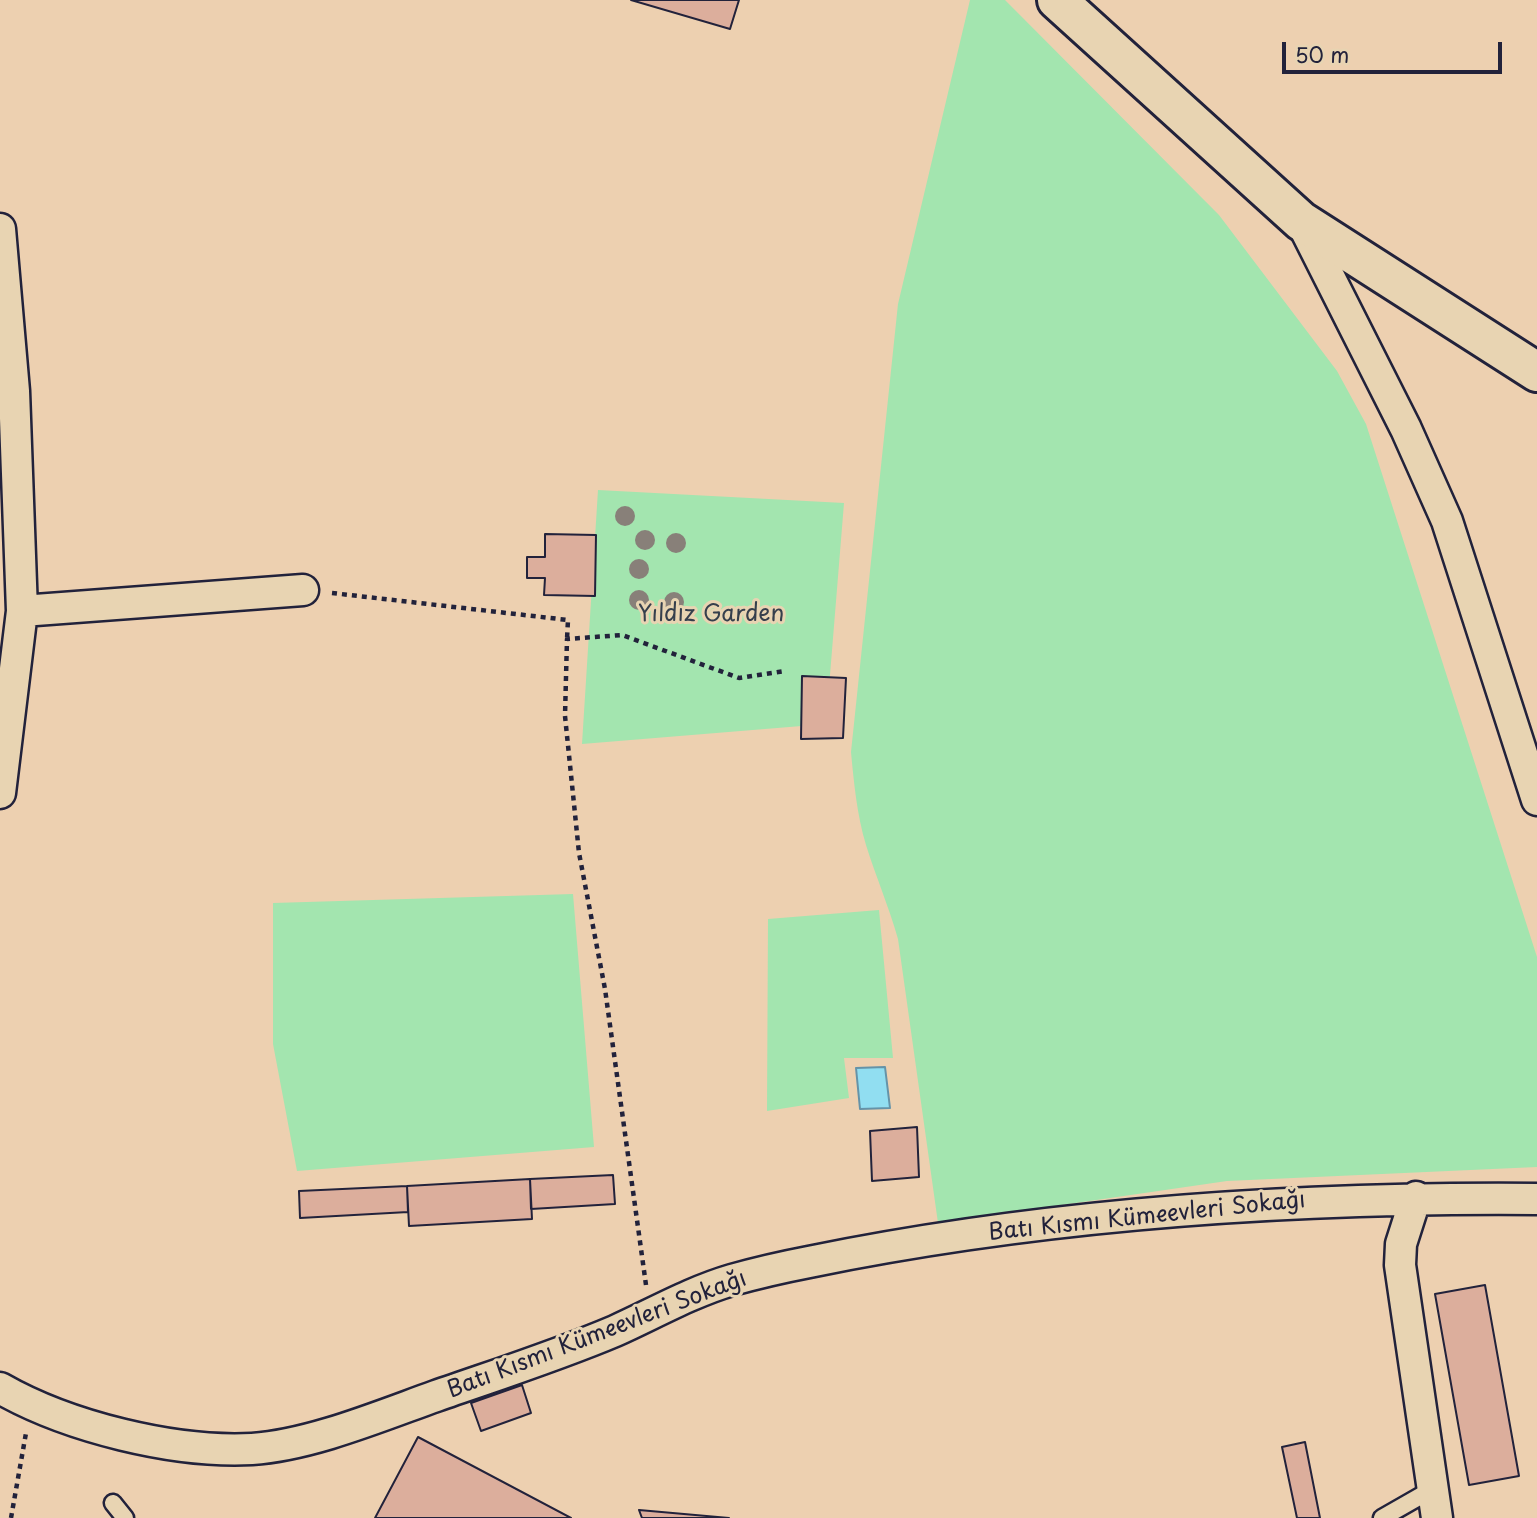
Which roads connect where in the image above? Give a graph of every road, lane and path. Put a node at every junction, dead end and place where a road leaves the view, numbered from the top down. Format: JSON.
{"nodes":[{"id":1,"x":1057,"y":0,"type":"edge"},
{"id":2,"x":1301,"y":221,"type":"junction"},
{"id":3,"x":0,"y":229,"type":"edge"},
{"id":4,"x":1537,"y":372,"type":"edge"},
{"id":5,"x":303,"y":590,"type":"joint"},
{"id":6,"x":22,"y":611,"type":"junction"},
{"id":7,"x":567,"y":639,"type":"junction"},
{"id":8,"x":785,"y":671,"type":"dead end"},
{"id":9,"x":0,"y":793,"type":"edge"},
{"id":10,"x":1537,"y":800,"type":"edge"},
{"id":11,"x":1416,"y":1197,"type":"junction"},
{"id":12,"x":1537,"y":1199,"type":"edge"},
{"id":13,"x":647,"y":1316,"type":"junction"},
{"id":14,"x":0,"y":1388,"type":"edge"},
{"id":15,"x":32,"y":1406,"type":"junction"},
{"id":16,"x":113,"y":1503,"type":"dead end"},
{"id":17,"x":1434,"y":1504,"type":"edge"},
{"id":18,"x":11,"y":1518,"type":"edge"},
{"id":19,"x":125,"y":1518,"type":"edge"},
{"id":20,"x":1382,"y":1518,"type":"edge"}],
"edges":[{"from":1,"to":2,"type":"street"},
{"from":2,"to":4,"type":"street"},
{"from":2,"to":10,"type":"street"},
{"from":3,"to":6,"type":"street"},
{"from":5,"to":6,"type":"street"},
{"from":5,"to":7,"type":"path"},
{"from":6,"to":9,"type":"street"},
{"from":7,"to":8,"type":"path"},
{"from":7,"to":13,"type":"path"},
{"from":11,"to":12,"type":"street","name":"Batı Kısmı Kümeevleri Sokağı"},
{"from":11,"to":13,"type":"street","name":"Batı Kısmı Kümeevleri Sokağı"},
{"from":11,"to":17,"type":"street"},
{"from":13,"to":15,"type":"street","name":"Batı Kısmı Kümeevleri Sokağı"},
{"from":14,"to":15,"type":"street","name":"Batı Kısmı Kümeevleri Sokağı"},
{"from":15,"to":18,"type":"path"},
{"from":16,"to":19,"type":"lane"},
{"from":17,"to":20,"type":"lane"}]}
